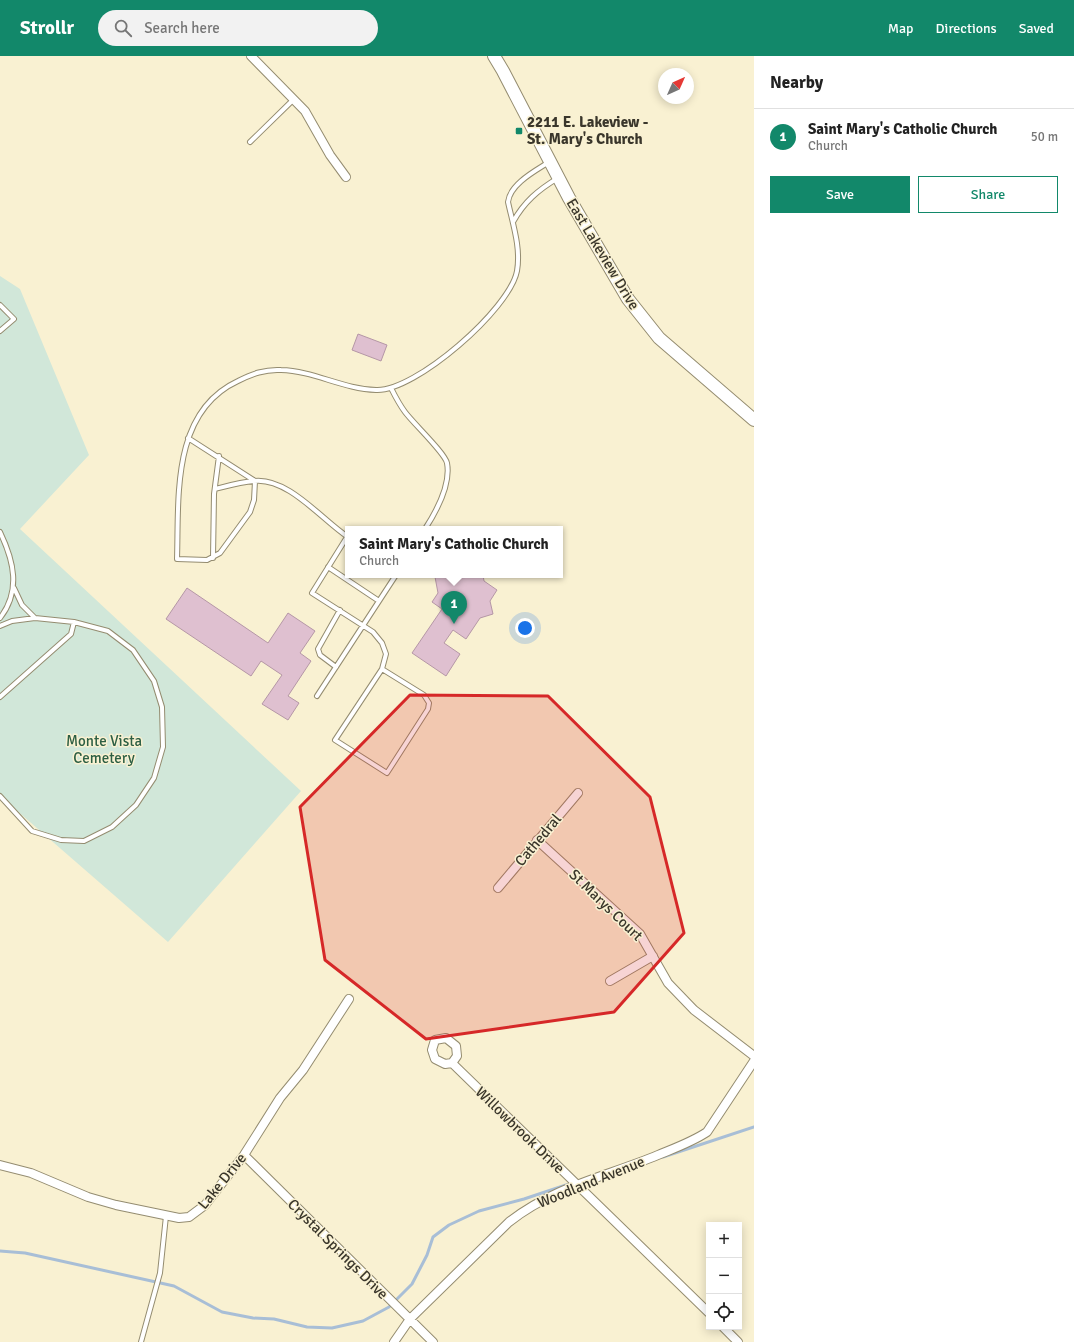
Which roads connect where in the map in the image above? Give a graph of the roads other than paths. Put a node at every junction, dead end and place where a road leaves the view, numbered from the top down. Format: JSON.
{"nodes":[{"id":1,"x":251,"y":56,"type":"edge"},
{"id":2,"x":494,"y":56,"type":"edge"},
{"id":3,"x":294,"y":99,"type":"junction"},
{"id":4,"x":250,"y":142,"type":"dead end"},
{"id":5,"x":550,"y":162,"type":"junction"},
{"id":6,"x":346,"y":177,"type":"dead end"},
{"id":7,"x":558,"y":178,"type":"junction"},
{"id":8,"x":513,"y":222,"type":"junction"},
{"id":9,"x":0,"y":305,"type":"edge"},
{"id":10,"x":0,"y":331,"type":"edge"},
{"id":11,"x":391,"y":388,"type":"junction"},
{"id":12,"x":754,"y":420,"type":"edge"},
{"id":13,"x":188,"y":438,"type":"junction"},
{"id":14,"x":219,"y":456,"type":"junction"},
{"id":15,"x":255,"y":481,"type":"junction"},
{"id":16,"x":215,"y":489,"type":"junction"},
{"id":17,"x":427,"y":526,"type":"edge"},
{"id":18,"x":0,"y":532,"type":"edge"},
{"id":19,"x":345,"y":534,"type":"edge"},
{"id":20,"x":345,"y":542,"type":"edge"},
{"id":21,"x":213,"y":558,"type":"junction"},
{"id":22,"x":328,"y":567,"type":"junction"},
{"id":23,"x":394,"y":578,"type":"edge"},
{"id":24,"x":14,"y":588,"type":"junction"},
{"id":25,"x":379,"y":601,"type":"junction"},
{"id":26,"x":340,"y":610,"type":"junction"},
{"id":27,"x":0,"y":618,"type":"edge"},
{"id":28,"x":35,"y":618,"type":"junction"},
{"id":29,"x":74,"y":622,"type":"junction"},
{"id":30,"x":363,"y":625,"type":"junction"},
{"id":31,"x":0,"y":626,"type":"edge"},
{"id":32,"x":336,"y":667,"type":"junction"},
{"id":33,"x":382,"y":669,"type":"junction"},
{"id":34,"x":317,"y":696,"type":"dead end"},
{"id":35,"x":0,"y":697,"type":"edge"},
{"id":36,"x":578,"y":793,"type":"dead end"},
{"id":37,"x":0,"y":796,"type":"edge"},
{"id":38,"x":537,"y":840,"type":"junction"},
{"id":39,"x":498,"y":888,"type":"dead end"},
{"id":40,"x":653,"y":956,"type":"junction"},
{"id":41,"x":610,"y":981,"type":"dead end"},
{"id":42,"x":350,"y":999,"type":"dead end"},
{"id":43,"x":754,"y":1056,"type":"edge"},
{"id":44,"x":754,"y":1061,"type":"edge"},
{"id":45,"x":452,"y":1063,"type":"dead end"},
{"id":46,"x":244,"y":1155,"type":"junction"},
{"id":47,"x":0,"y":1165,"type":"edge"},
{"id":48,"x":576,"y":1184,"type":"junction"},
{"id":49,"x":166,"y":1216,"type":"junction"},
{"id":50,"x":706,"y":1310,"type":"edge"},
{"id":51,"x":410,"y":1319,"type":"junction"},
{"id":52,"x":726,"y":1330,"type":"edge"},
{"id":53,"x":140,"y":1342,"type":"edge"},
{"id":54,"x":394,"y":1342,"type":"edge"},
{"id":55,"x":432,"y":1342,"type":"edge"},
{"id":56,"x":738,"y":1342,"type":"edge"}],
"edges":[{"from":1,"to":3,"type":"street"},
{"from":2,"to":5,"type":"street","name":"East Lakeview Drive"},
{"from":3,"to":4,"type":"lane"},
{"from":3,"to":6,"type":"street"},
{"from":5,"to":7,"type":"street","name":"East Lakeview Drive"},
{"from":5,"to":8,"type":"lane"},
{"from":7,"to":8,"type":"lane"},
{"from":7,"to":12,"type":"street","name":"East Lakeview Drive"},
{"from":8,"to":11,"type":"lane"},
{"from":9,"to":10,"type":"lane"},
{"from":11,"to":13,"type":"lane"},
{"from":11,"to":17,"type":"lane"},
{"from":13,"to":14,"type":"lane"},
{"from":13,"to":21,"type":"lane"},
{"from":14,"to":15,"type":"lane"},
{"from":14,"to":16,"type":"lane"},
{"from":15,"to":16,"type":"lane"},
{"from":15,"to":19,"type":"lane"},
{"from":15,"to":21,"type":"lane"},
{"from":16,"to":21,"type":"lane"},
{"from":18,"to":24,"type":"lane"},
{"from":20,"to":22,"type":"lane"},
{"from":22,"to":25,"type":"lane"},
{"from":22,"to":26,"type":"lane"},
{"from":23,"to":25,"type":"lane"},
{"from":24,"to":27,"type":"lane"},
{"from":24,"to":28,"type":"lane"},
{"from":25,"to":30,"type":"lane"},
{"from":26,"to":30,"type":"lane"},
{"from":26,"to":32,"type":"lane"},
{"from":28,"to":29,"type":"lane"},
{"from":28,"to":31,"type":"lane"},
{"from":29,"to":35,"type":"lane"},
{"from":29,"to":37,"type":"lane"},
{"from":30,"to":32,"type":"lane"},
{"from":30,"to":33,"type":"lane"},
{"from":32,"to":34,"type":"lane"},
{"from":33,"to":33,"type":"lane"},
{"from":36,"to":38,"type":"street","name":"Cathedral"},
{"from":38,"to":39,"type":"street","name":"Cathedral"},
{"from":38,"to":40,"type":"street","name":"St Marys Court"},
{"from":40,"to":41,"type":"street"},
{"from":40,"to":43,"type":"street","name":"St Marys Court"},
{"from":42,"to":46,"type":"street","name":"Lake Drive"},
{"from":44,"to":48,"type":"street","name":"Woodland Avenue"},
{"from":45,"to":48,"type":"street","name":"Willowbrook Drive"},
{"from":46,"to":49,"type":"street","name":"Lake Drive"},
{"from":46,"to":51,"type":"street","name":"Crystal Springs Drive"},
{"from":47,"to":49,"type":"street","name":"Lake Drive"},
{"from":48,"to":50,"type":"street","name":"Willowbrook Drive"},
{"from":48,"to":51,"type":"street","name":"Woodland Avenue"},
{"from":49,"to":53,"type":"lane"},
{"from":51,"to":54,"type":"street","name":"Woodland Avenue"},
{"from":51,"to":55,"type":"street","name":"Crystal Springs Drive"},
{"from":52,"to":56,"type":"street"}]}
